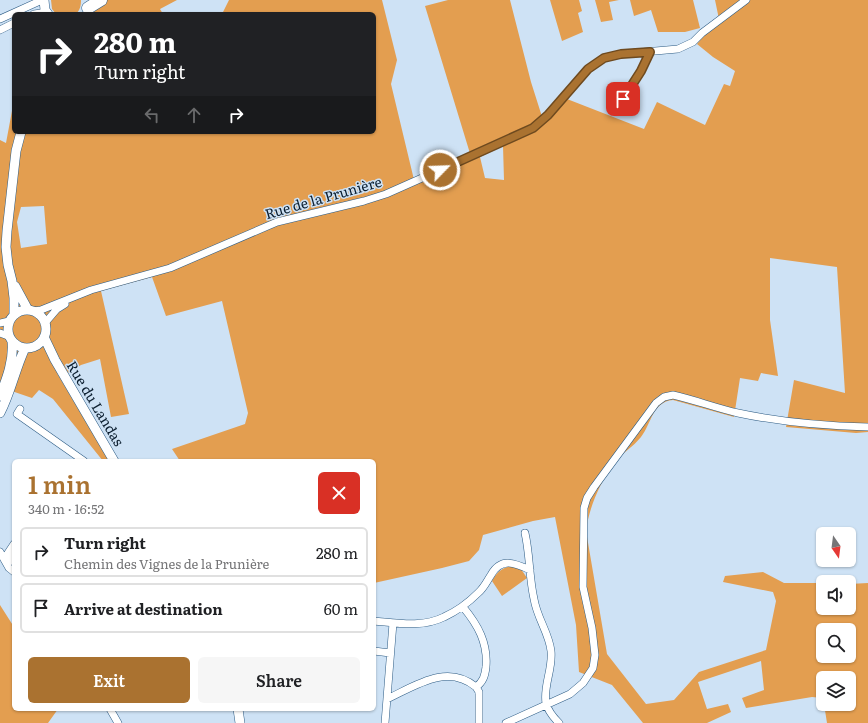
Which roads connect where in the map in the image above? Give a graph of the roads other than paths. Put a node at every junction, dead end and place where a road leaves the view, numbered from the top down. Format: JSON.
{"nodes":[{"id":1,"x":43,"y":0,"type":"edge"},
{"id":2,"x":101,"y":0,"type":"edge"},
{"id":3,"x":746,"y":0,"type":"edge"},
{"id":4,"x":88,"y":7,"type":"edge"},
{"id":5,"x":16,"y":12,"type":"edge"},
{"id":6,"x":46,"y":12,"type":"edge"},
{"id":7,"x":12,"y":14,"type":"edge"},
{"id":8,"x":0,"y":19,"type":"edge"},
{"id":9,"x":12,"y":24,"type":"edge"},
{"id":10,"x":0,"y":30,"type":"edge"},
{"id":11,"x":650,"y":52,"type":"junction"},
{"id":12,"x":623,"y":99,"type":"dead end"},
{"id":13,"x":20,"y":134,"type":"edge"},
{"id":14,"x":12,"y":281,"type":"junction"},
{"id":15,"x":76,"y":296,"type":"junction"},
{"id":16,"x":31,"y":310,"type":"junction"},
{"id":17,"x":8,"y":320,"type":"edge"},
{"id":18,"x":45,"y":323,"type":"junction"},
{"id":19,"x":7,"y":337,"type":"edge"},
{"id":20,"x":44,"y":337,"type":"junction"},
{"id":21,"x":30,"y":347,"type":"junction"},
{"id":22,"x":54,"y":360,"type":"junction"},
{"id":23,"x":0,"y":396,"type":"edge"},
{"id":24,"x":20,"y":410,"type":"dead end"},
{"id":25,"x":0,"y":413,"type":"edge"},
{"id":26,"x":868,"y":427,"type":"edge"},
{"id":27,"x":81,"y":459,"type":"edge"},
{"id":28,"x":113,"y":459,"type":"edge"},
{"id":29,"x":525,"y":533,"type":"dead end"},
{"id":30,"x":12,"y":548,"type":"edge"},
{"id":31,"x":0,"y":552,"type":"edge"},
{"id":32,"x":12,"y":556,"type":"edge"},
{"id":33,"x":6,"y":562,"type":"junction"},
{"id":34,"x":12,"y":570,"type":"edge"},
{"id":35,"x":530,"y":570,"type":"junction"},
{"id":36,"x":463,"y":607,"type":"junction"},
{"id":37,"x":376,"y":621,"type":"edge"},
{"id":38,"x":393,"y":623,"type":"junction"},
{"id":39,"x":376,"y":651,"type":"edge"},
{"id":40,"x":390,"y":653,"type":"junction"},
{"id":41,"x":476,"y":687,"type":"junction"},
{"id":42,"x":387,"y":699,"type":"junction"},
{"id":43,"x":546,"y":704,"type":"junction"},
{"id":44,"x":111,"y":711,"type":"edge"},
{"id":45,"x":238,"y":711,"type":"edge"},
{"id":46,"x":118,"y":723,"type":"edge"},
{"id":47,"x":240,"y":723,"type":"edge"},
{"id":48,"x":385,"y":723,"type":"edge"},
{"id":49,"x":479,"y":723,"type":"edge"},
{"id":50,"x":506,"y":723,"type":"edge"},
{"id":51,"x":559,"y":723,"type":"edge"}],
"edges":[{"from":1,"to":5,"type":"street"},
{"from":1,"to":6,"type":"street"},
{"from":2,"to":4,"type":"highway"},
{"from":3,"to":11,"type":"street","name":"Rue de la Prunière"},
{"from":7,"to":8,"type":"street"},
{"from":9,"to":10,"type":"street"},
{"from":11,"to":12,"type":"street"},
{"from":11,"to":15,"type":"street","name":"Rue de la Prunière"},
{"from":13,"to":14,"type":"street"},
{"from":14,"to":16,"type":"street"},
{"from":14,"to":17,"type":"street"},
{"from":15,"to":16,"type":"street","name":"Rue de la Prunière"},
{"from":15,"to":18,"type":"street","name":"Rue de la Prunière"},
{"from":16,"to":17,"type":"street"},
{"from":16,"to":18,"type":"street"},
{"from":17,"to":19,"type":"street"},
{"from":18,"to":20,"type":"street"},
{"from":19,"to":21,"type":"street"},
{"from":19,"to":23,"type":"street"},
{"from":20,"to":21,"type":"street"},
{"from":20,"to":22,"type":"street","name":"Rue du Landas"},
{"from":21,"to":22,"type":"street","name":"Rue du Landas"},
{"from":21,"to":25,"type":"street"},
{"from":22,"to":28,"type":"street","name":"Rue du Landas"},
{"from":24,"to":27,"type":"street"},
{"from":26,"to":43,"type":"street"},
{"from":29,"to":35,"type":"street"},
{"from":30,"to":33,"type":"street"},
{"from":31,"to":33,"type":"street"},
{"from":32,"to":33,"type":"street"},
{"from":33,"to":34,"type":"street"},
{"from":35,"to":36,"type":"street"},
{"from":35,"to":43,"type":"street"},
{"from":36,"to":38,"type":"street"},
{"from":36,"to":41,"type":"street"},
{"from":37,"to":38,"type":"street"},
{"from":38,"to":40,"type":"street"},
{"from":39,"to":40,"type":"street"},
{"from":40,"to":42,"type":"street"},
{"from":41,"to":42,"type":"street"},
{"from":41,"to":49,"type":"street"},
{"from":42,"to":48,"type":"street"},
{"from":43,"to":50,"type":"street"},
{"from":43,"to":51,"type":"street"},
{"from":44,"to":46,"type":"street"},
{"from":45,"to":47,"type":"street"}]}
